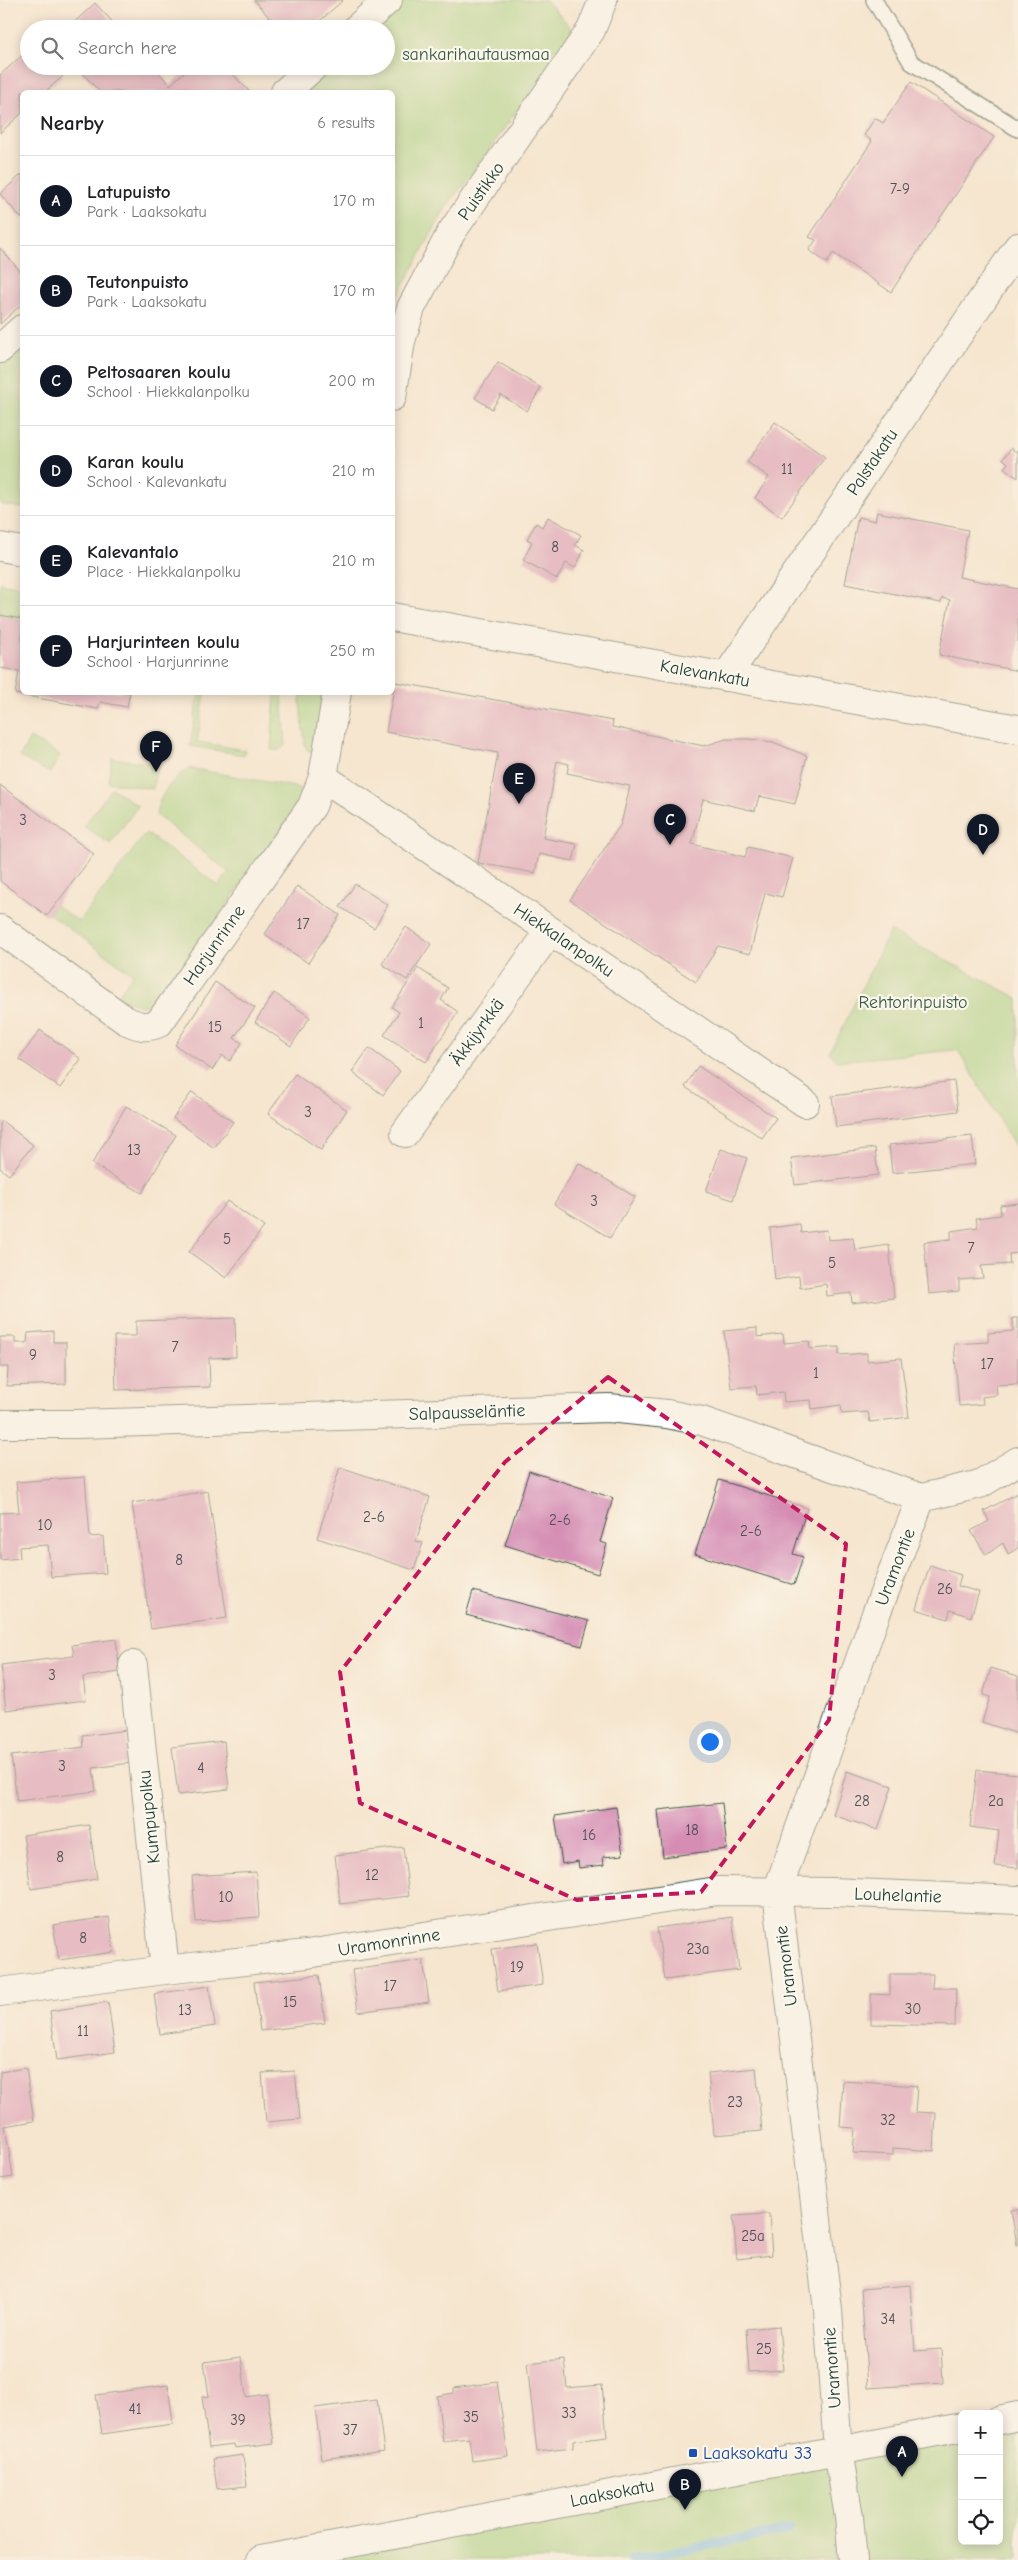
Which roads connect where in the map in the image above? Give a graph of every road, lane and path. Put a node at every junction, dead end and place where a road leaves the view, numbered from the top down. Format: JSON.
{"nodes":[{"id":1,"x":388,"y":0,"type":"edge"},
{"id":2,"x":603,"y":0,"type":"edge"},
{"id":3,"x":874,"y":0,"type":"edge"},
{"id":4,"x":366,"y":20,"type":"edge"},
{"id":5,"x":304,"y":75,"type":"edge"},
{"id":6,"x":287,"y":90,"type":"edge"},
{"id":7,"x":1018,"y":129,"type":"edge"},
{"id":8,"x":1018,"y":247,"type":"edge"},
{"id":9,"x":20,"y":331,"type":"edge"},
{"id":10,"x":0,"y":349,"type":"edge"},
{"id":11,"x":395,"y":378,"type":"edge"},
{"id":12,"x":0,"y":548,"type":"edge"},
{"id":13,"x":20,"y":551,"type":"edge"},
{"id":14,"x":395,"y":618,"type":"edge"},
{"id":15,"x":726,"y":677,"type":"junction"},
{"id":16,"x":337,"y":695,"type":"edge"},
{"id":17,"x":1018,"y":730,"type":"edge"},
{"id":18,"x":323,"y":777,"type":"junction"},
{"id":19,"x":0,"y":929,"type":"edge"},
{"id":20,"x":550,"y":931,"type":"junction"},
{"id":21,"x":805,"y":1103,"type":"dead end"},
{"id":22,"x":404,"y":1133,"type":"dead end"},
{"id":23,"x":0,"y":1424,"type":"edge"},
{"id":24,"x":1018,"y":1461,"type":"edge"},
{"id":25,"x":921,"y":1498,"type":"junction"},
{"id":26,"x":133,"y":1665,"type":"dead end"},
{"id":27,"x":778,"y":1892,"type":"junction"},
{"id":28,"x":1018,"y":1900,"type":"edge"},
{"id":29,"x":165,"y":1970,"type":"junction"},
{"id":30,"x":0,"y":1992,"type":"edge"},
{"id":31,"x":1018,"y":2416,"type":"edge"},
{"id":32,"x":1003,"y":2419,"type":"edge"},
{"id":33,"x":958,"y":2428,"type":"edge"},
{"id":34,"x":838,"y":2451,"type":"junction"},
{"id":35,"x":261,"y":2560,"type":"edge"},
{"id":36,"x":853,"y":2560,"type":"edge"}],
"edges":[{"from":1,"to":4,"type":"street"},
{"from":2,"to":11,"type":"street","name":"Puistikko"},
{"from":3,"to":7,"type":"lane"},
{"from":5,"to":6,"type":"street"},
{"from":8,"to":15,"type":"street","name":"Palstakatu"},
{"from":9,"to":10,"type":"street"},
{"from":12,"to":13,"type":"street"},
{"from":14,"to":15,"type":"street","name":"Kalevankatu"},
{"from":15,"to":17,"type":"street","name":"Kalevankatu"},
{"from":16,"to":18,"type":"street","name":"Harjunrinne"},
{"from":18,"to":19,"type":"street","name":"Harjunrinne"},
{"from":18,"to":20,"type":"street","name":"Hiekkalanpolku"},
{"from":20,"to":21,"type":"street","name":"Hiekkalanpolku"},
{"from":20,"to":22,"type":"street","name":"Äkkijyrkkä"},
{"from":23,"to":25,"type":"street","name":"Salpausseläntie"},
{"from":24,"to":25,"type":"street"},
{"from":25,"to":27,"type":"street","name":"Uramontie"},
{"from":26,"to":29,"type":"street","name":"Kumpupolku"},
{"from":27,"to":28,"type":"street","name":"Louhelantie"},
{"from":27,"to":29,"type":"street","name":"Uramonrinne"},
{"from":27,"to":34,"type":"street","name":"Uramontie"},
{"from":29,"to":30,"type":"street","name":"Uramonrinne"},
{"from":31,"to":32,"type":"street"},
{"from":33,"to":34,"type":"street","name":"Laaksokatu"},
{"from":34,"to":35,"type":"street","name":"Laaksokatu"},
{"from":34,"to":36,"type":"street","name":"Uramontie"}]}
